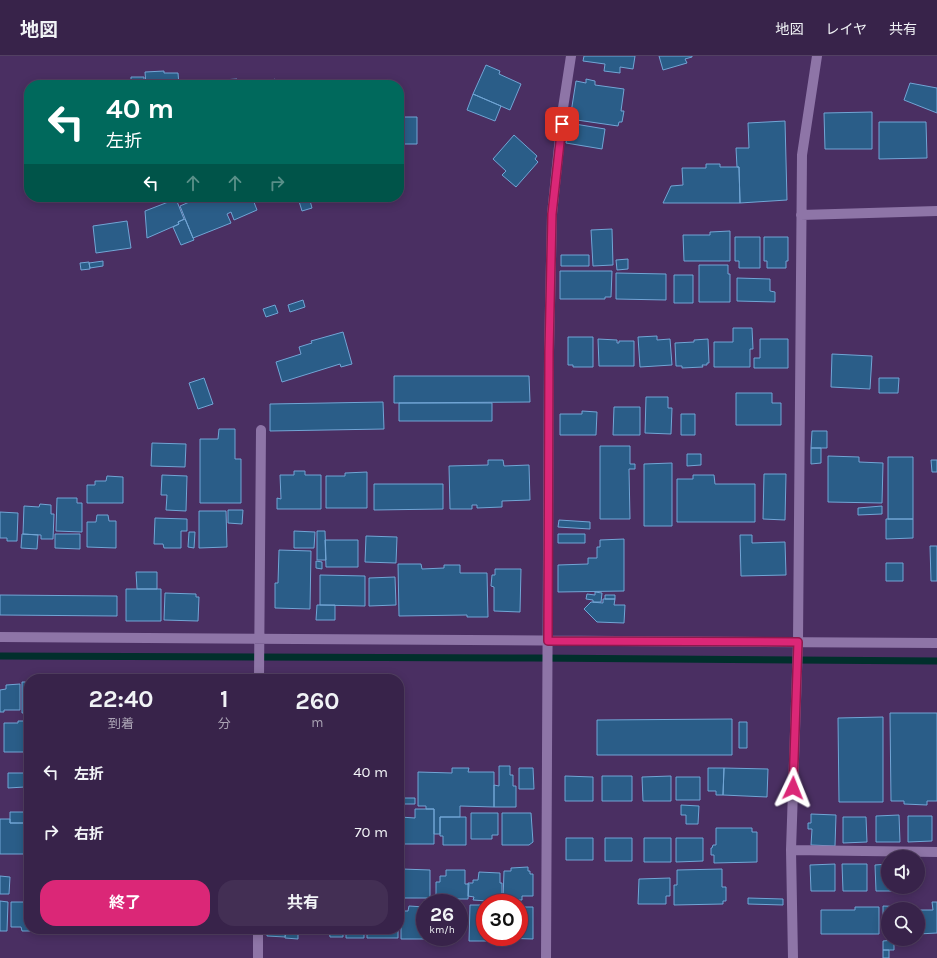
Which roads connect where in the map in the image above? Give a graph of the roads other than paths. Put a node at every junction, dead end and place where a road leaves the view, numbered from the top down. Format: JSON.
{"nodes":[{"id":1,"x":571,"y":56,"type":"edge"},
{"id":2,"x":818,"y":56,"type":"edge"},
{"id":3,"x":937,"y":211,"type":"edge"},
{"id":4,"x":801,"y":215,"type":"junction"},
{"id":5,"x":260,"y":430,"type":"dead end"},
{"id":6,"x":0,"y":637,"type":"edge"},
{"id":7,"x":259,"y":639,"type":"junction"},
{"id":8,"x":548,"y":641,"type":"junction"},
{"id":9,"x":798,"y":642,"type":"junction"},
{"id":10,"x":937,"y":643,"type":"edge"},
{"id":11,"x":259,"y":674,"type":"edge"},
{"id":12,"x":791,"y":850,"type":"junction"},
{"id":13,"x":937,"y":852,"type":"edge"},
{"id":14,"x":258,"y":934,"type":"edge"},
{"id":15,"x":258,"y":958,"type":"edge"},
{"id":16,"x":546,"y":958,"type":"edge"},
{"id":17,"x":793,"y":958,"type":"edge"}],
"edges":[{"from":1,"to":8,"type":"street"},
{"from":2,"to":4,"type":"street"},
{"from":3,"to":4,"type":"street"},
{"from":4,"to":9,"type":"street"},
{"from":5,"to":7,"type":"street"},
{"from":6,"to":7,"type":"street"},
{"from":7,"to":8,"type":"street"},
{"from":7,"to":11,"type":"street"},
{"from":8,"to":9,"type":"street"},
{"from":8,"to":16,"type":"street"},
{"from":9,"to":10,"type":"street"},
{"from":9,"to":12,"type":"street"},
{"from":12,"to":13,"type":"street"},
{"from":12,"to":17,"type":"street"},
{"from":14,"to":15,"type":"street"}]}
